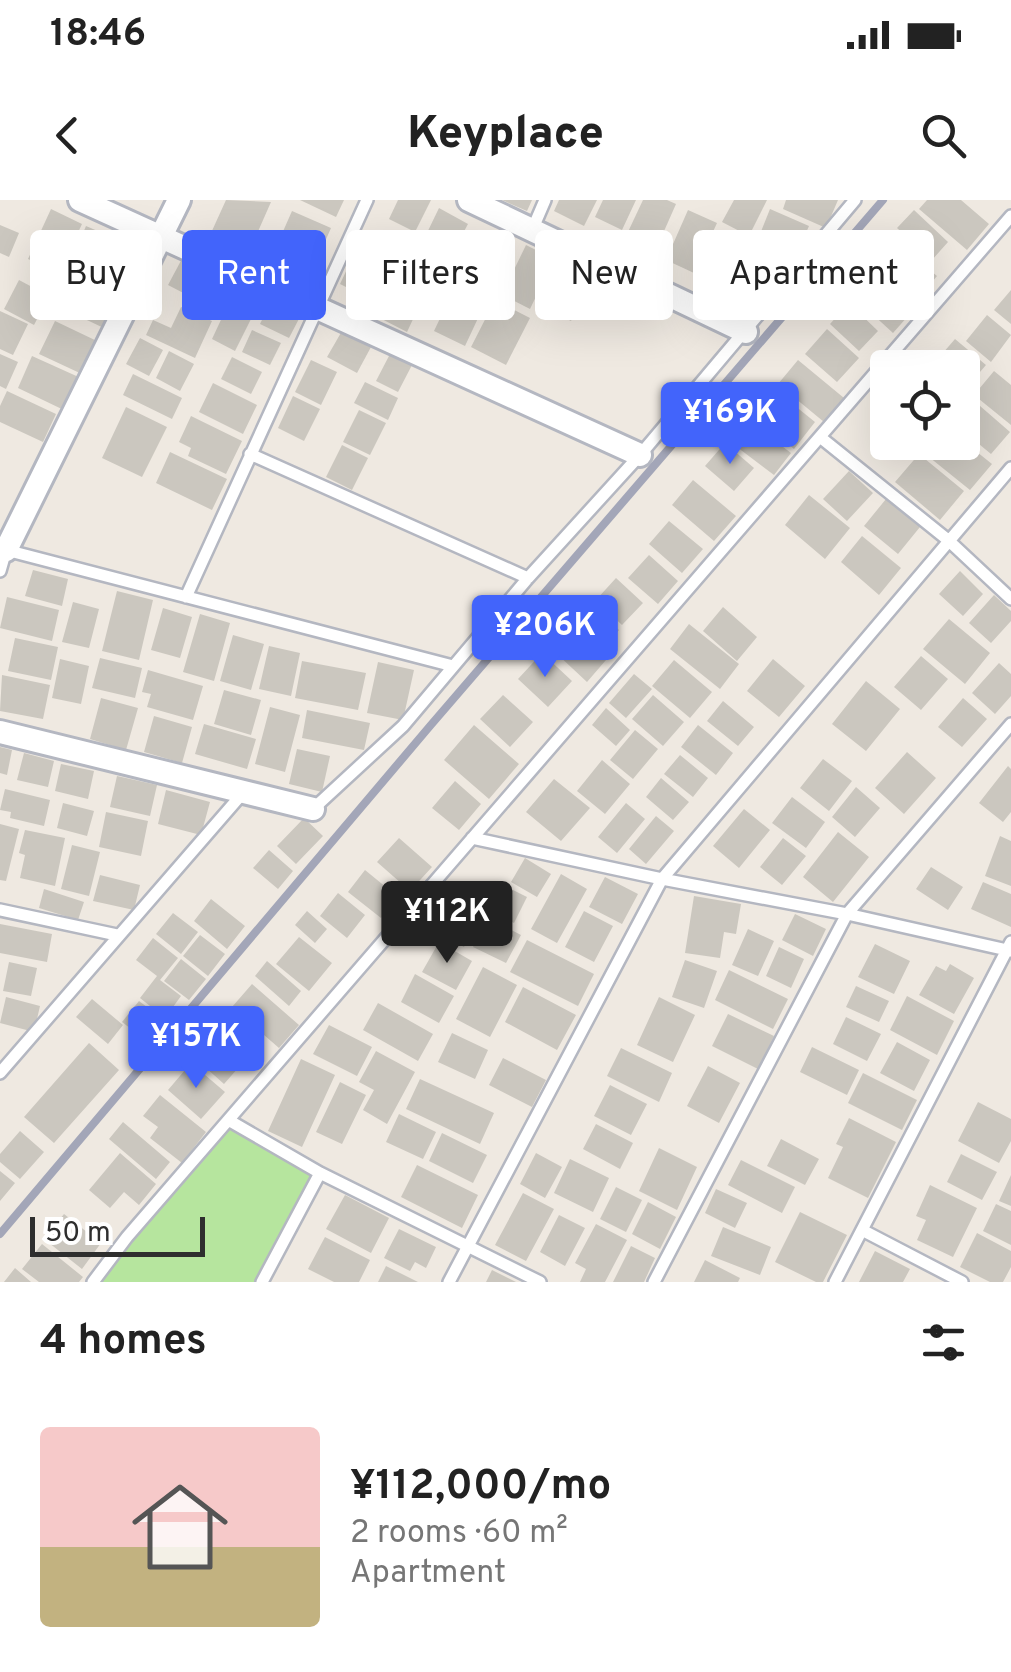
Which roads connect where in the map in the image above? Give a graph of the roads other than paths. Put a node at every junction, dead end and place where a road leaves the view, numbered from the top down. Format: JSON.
{"nodes":[{"id":1,"x":80,"y":200,"type":"edge"},
{"id":2,"x":179,"y":200,"type":"edge"},
{"id":3,"x":368,"y":200,"type":"edge"},
{"id":4,"x":468,"y":200,"type":"edge"},
{"id":5,"x":545,"y":200,"type":"edge"},
{"id":6,"x":856,"y":200,"type":"edge"},
{"id":7,"x":1011,"y":216,"type":"edge"},
{"id":8,"x":532,"y":228,"type":"junction"},
{"id":9,"x":146,"y":230,"type":"edge"},
{"id":10,"x":162,"y":237,"type":"joint"},
{"id":11,"x":182,"y":246,"type":"edge"},
{"id":12,"x":326,"y":287,"type":"edge"},
{"id":13,"x":326,"y":313,"type":"edge"},
{"id":14,"x":120,"y":320,"type":"edge"},
{"id":15,"x":311,"y":320,"type":"edge"},
{"id":16,"x":746,"y":332,"type":"junction"},
{"id":17,"x":820,"y":437,"type":"junction"},
{"id":18,"x":250,"y":454,"type":"junction"},
{"id":19,"x":640,"y":455,"type":"junction"},
{"id":20,"x":1011,"y":468,"type":"edge"},
{"id":21,"x":948,"y":540,"type":"junction"},
{"id":22,"x":2,"y":556,"type":"edge"},
{"id":23,"x":528,"y":578,"type":"junction"},
{"id":24,"x":186,"y":598,"type":"junction"},
{"id":25,"x":1011,"y":599,"type":"edge"},
{"id":26,"x":453,"y":666,"type":"junction"},
{"id":27,"x":1011,"y":724,"type":"edge"},
{"id":28,"x":0,"y":732,"type":"edge"},
{"id":29,"x":242,"y":794,"type":"junction"},
{"id":30,"x":313,"y":809,"type":"joint"},
{"id":31,"x":472,"y":838,"type":"junction"},
{"id":32,"x":662,"y":879,"type":"junction"},
{"id":33,"x":0,"y":910,"type":"edge"},
{"id":34,"x":847,"y":914,"type":"junction"},
{"id":35,"x":117,"y":936,"type":"junction"},
{"id":36,"x":1010,"y":948,"type":"edge"},
{"id":37,"x":0,"y":1073,"type":"edge"},
{"id":38,"x":230,"y":1121,"type":"junction"},
{"id":39,"x":320,"y":1173,"type":"junction"},
{"id":40,"x":862,"y":1230,"type":"junction"},
{"id":41,"x":468,"y":1246,"type":"junction"},
{"id":42,"x":94,"y":1282,"type":"edge"},
{"id":43,"x":262,"y":1282,"type":"edge"},
{"id":44,"x":449,"y":1282,"type":"edge"},
{"id":45,"x":540,"y":1282,"type":"edge"},
{"id":46,"x":654,"y":1282,"type":"edge"},
{"id":47,"x":835,"y":1282,"type":"edge"},
{"id":48,"x":962,"y":1282,"type":"edge"}],
"edges":[{"from":1,"to":9,"type":"street"},
{"from":2,"to":10,"type":"street"},
{"from":3,"to":12,"type":"lane"},
{"from":4,"to":8,"type":"street"},
{"from":5,"to":8,"type":"lane"},
{"from":6,"to":16,"type":"lane"},
{"from":7,"to":17,"type":"lane"},
{"from":8,"to":16,"type":"street"},
{"from":10,"to":11,"type":"street"},
{"from":13,"to":19,"type":"street"},
{"from":14,"to":22,"type":"street"},
{"from":15,"to":18,"type":"lane"},
{"from":16,"to":19,"type":"lane"},
{"from":17,"to":21,"type":"lane"},
{"from":17,"to":31,"type":"lane"},
{"from":18,"to":23,"type":"lane"},
{"from":18,"to":24,"type":"lane"},
{"from":19,"to":23,"type":"lane"},
{"from":20,"to":21,"type":"lane"},
{"from":21,"to":25,"type":"lane"},
{"from":21,"to":32,"type":"lane"},
{"from":22,"to":24,"type":"lane"},
{"from":23,"to":26,"type":"lane"},
{"from":24,"to":26,"type":"lane"},
{"from":26,"to":30,"type":"lane"},
{"from":27,"to":34,"type":"lane"},
{"from":28,"to":29,"type":"street"},
{"from":29,"to":30,"type":"street"},
{"from":29,"to":35,"type":"lane"},
{"from":31,"to":32,"type":"lane"},
{"from":31,"to":38,"type":"lane"},
{"from":32,"to":34,"type":"lane"},
{"from":32,"to":41,"type":"lane"},
{"from":33,"to":35,"type":"lane"},
{"from":34,"to":36,"type":"lane"},
{"from":34,"to":46,"type":"lane"},
{"from":35,"to":37,"type":"lane"},
{"from":36,"to":40,"type":"lane"},
{"from":38,"to":39,"type":"lane"},
{"from":38,"to":42,"type":"lane"},
{"from":39,"to":41,"type":"lane"},
{"from":39,"to":43,"type":"lane"},
{"from":40,"to":47,"type":"lane"},
{"from":40,"to":48,"type":"lane"},
{"from":41,"to":44,"type":"lane"},
{"from":41,"to":45,"type":"lane"}]}
